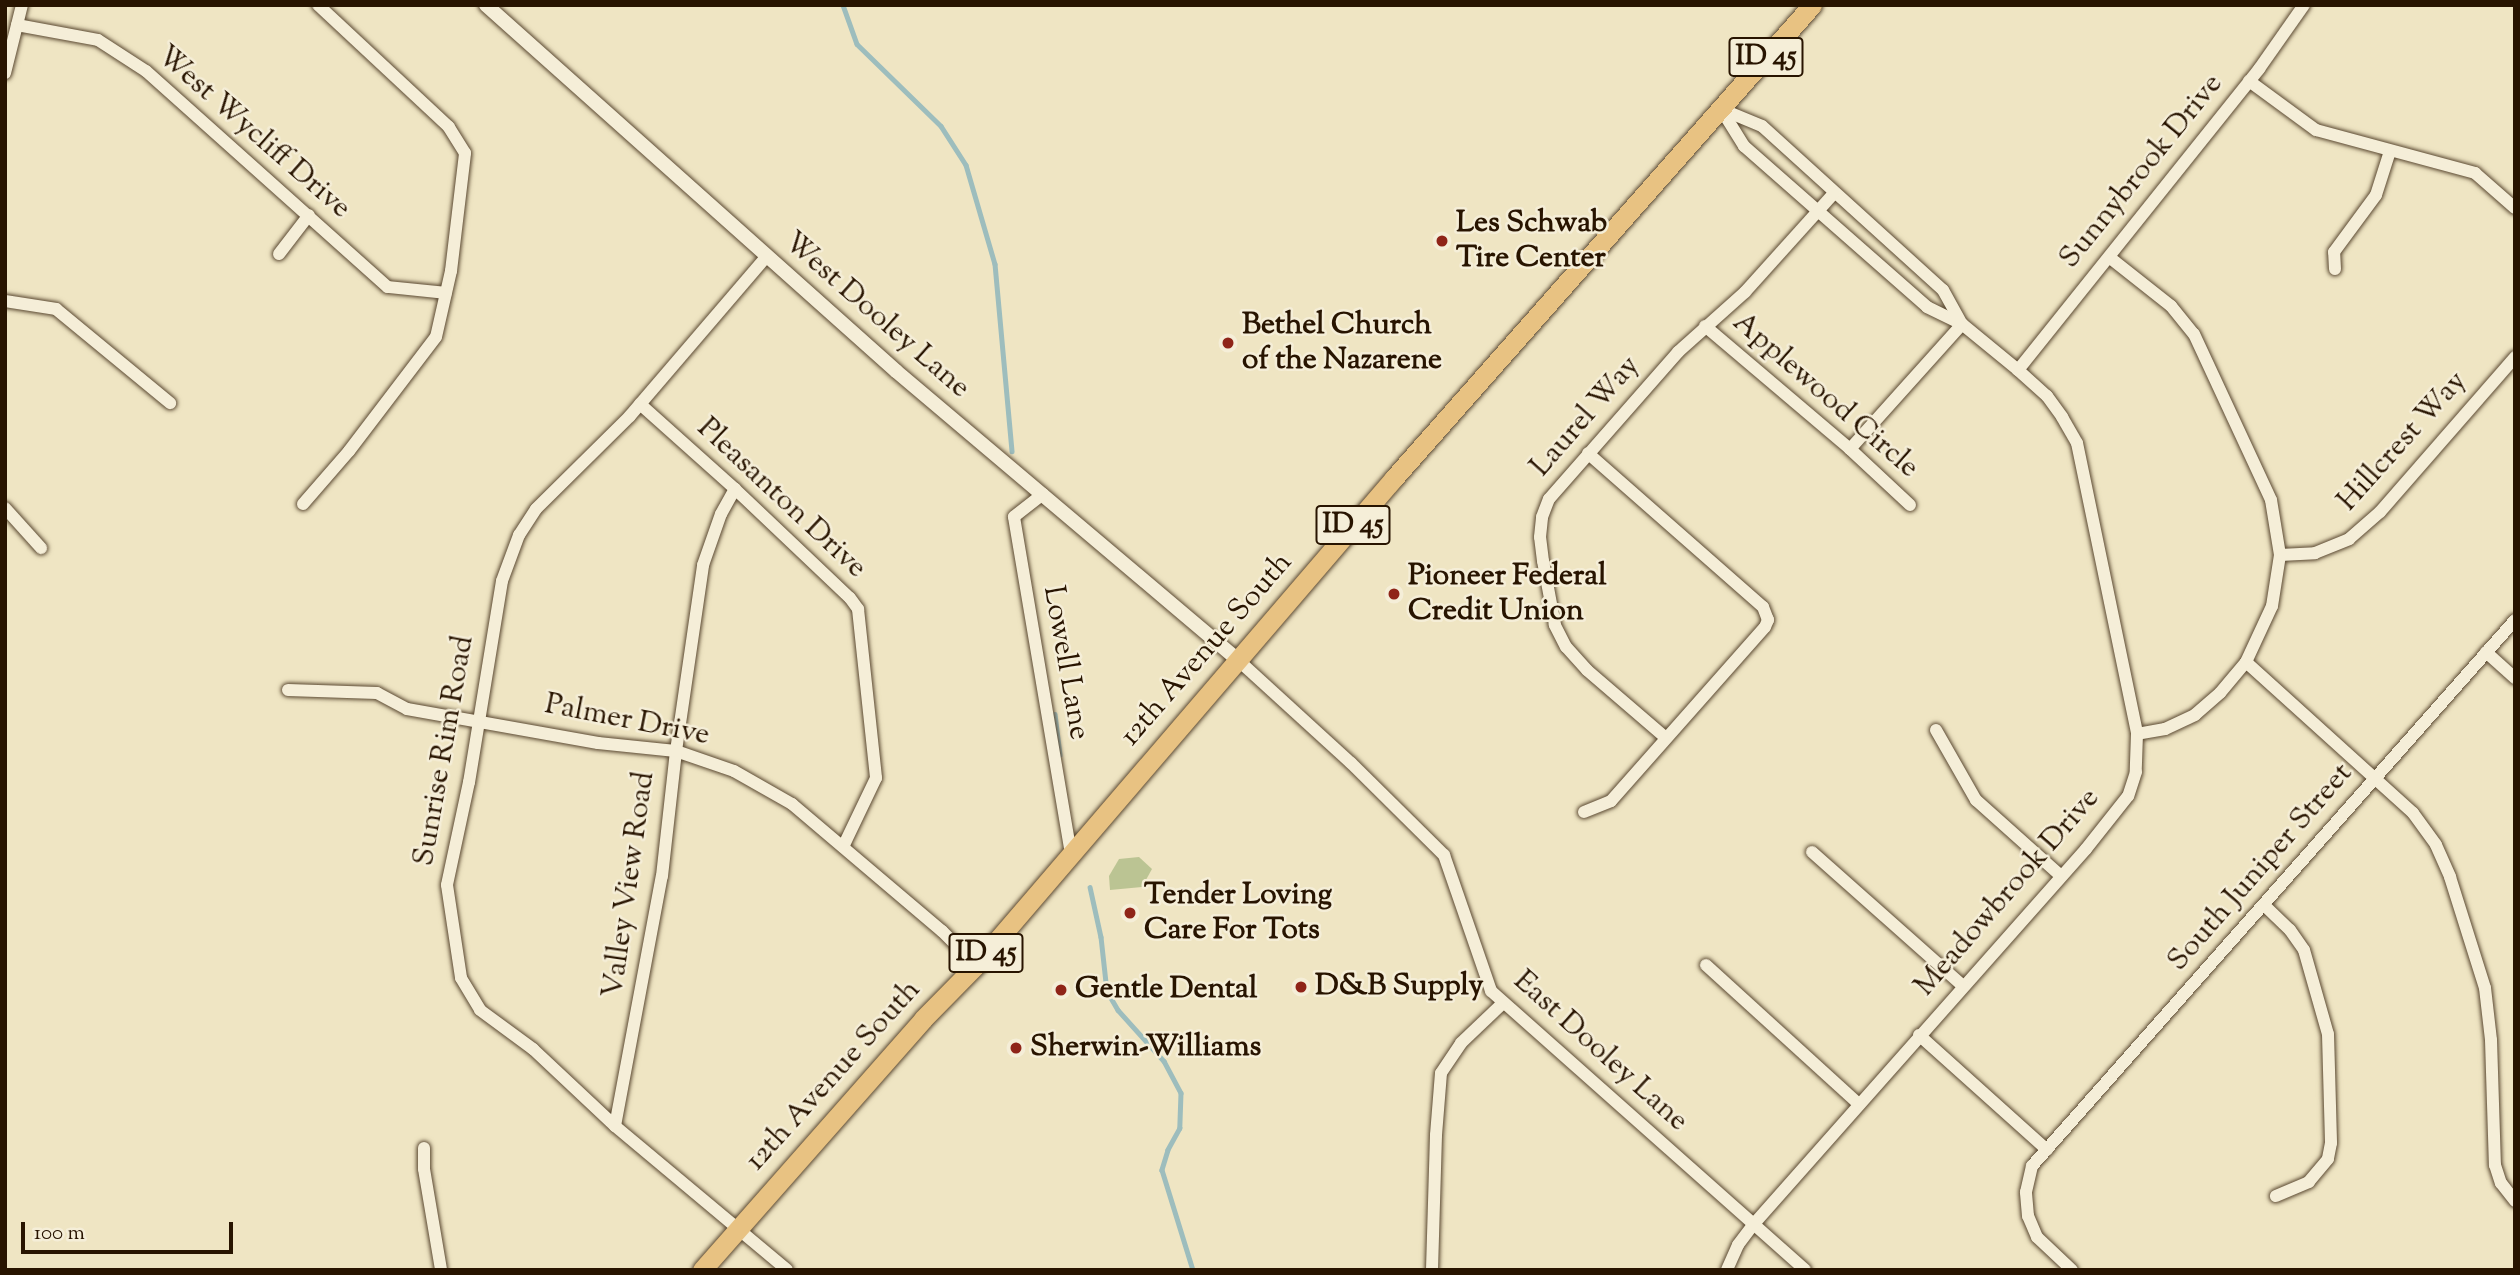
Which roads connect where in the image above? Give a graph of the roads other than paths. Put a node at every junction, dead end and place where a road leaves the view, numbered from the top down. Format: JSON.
{"nodes":[{"id":1,"x":22,"y":5,"type":"edge"},
{"id":2,"x":318,"y":5,"type":"edge"},
{"id":3,"x":486,"y":5,"type":"edge"},
{"id":4,"x":1812,"y":5,"type":"edge"},
{"id":5,"x":2304,"y":5,"type":"edge"},
{"id":6,"x":17,"y":25,"type":"junction"},
{"id":7,"x":5,"y":73,"type":"edge"},
{"id":8,"x":2249,"y":81,"type":"junction"},
{"id":9,"x":1721,"y":109,"type":"junction"},
{"id":10,"x":2390,"y":151,"type":"junction"},
{"id":11,"x":1834,"y":193,"type":"junction"},
{"id":12,"x":2515,"y":208,"type":"edge"},
{"id":13,"x":1819,"y":211,"type":"junction"},
{"id":14,"x":309,"y":215,"type":"junction"},
{"id":15,"x":279,"y":254,"type":"dead end"},
{"id":16,"x":767,"y":256,"type":"junction"},
{"id":17,"x":2109,"y":257,"type":"junction"},
{"id":18,"x":2335,"y":269,"type":"dead end"},
{"id":19,"x":446,"y":293,"type":"junction"},
{"id":20,"x":5,"y":301,"type":"edge"},
{"id":21,"x":1962,"y":324,"type":"junction"},
{"id":22,"x":1705,"y":326,"type":"junction"},
{"id":23,"x":2515,"y":357,"type":"edge"},
{"id":24,"x":2018,"y":370,"type":"junction"},
{"id":25,"x":170,"y":403,"type":"dead end"},
{"id":26,"x":640,"y":404,"type":"junction"},
{"id":27,"x":1850,"y":449,"type":"junction"},
{"id":28,"x":1588,"y":453,"type":"junction"},
{"id":29,"x":735,"y":489,"type":"junction"},
{"id":30,"x":1043,"y":495,"type":"junction"},
{"id":31,"x":303,"y":504,"type":"dead end"},
{"id":32,"x":1910,"y":505,"type":"dead end"},
{"id":33,"x":5,"y":509,"type":"edge"},
{"id":34,"x":41,"y":548,"type":"dead end"},
{"id":35,"x":2280,"y":555,"type":"junction"},
{"id":36,"x":2515,"y":620,"type":"edge"},
{"id":37,"x":2486,"y":652,"type":"junction"},
{"id":38,"x":1237,"y":659,"type":"junction"},
{"id":39,"x":2245,"y":662,"type":"junction"},
{"id":40,"x":2515,"y":678,"type":"edge"},
{"id":41,"x":288,"y":690,"type":"dead end"},
{"id":42,"x":480,"y":719,"type":"junction"},
{"id":43,"x":1937,"y":730,"type":"dead end"},
{"id":44,"x":2137,"y":734,"type":"junction"},
{"id":45,"x":1665,"y":738,"type":"junction"},
{"id":46,"x":676,"y":751,"type":"junction"},
{"id":47,"x":2375,"y":777,"type":"junction"},
{"id":48,"x":1584,"y":813,"type":"dead end"},
{"id":49,"x":843,"y":847,"type":"junction"},
{"id":50,"x":1812,"y":852,"type":"dead end"},
{"id":51,"x":1071,"y":854,"type":"junction"},
{"id":52,"x":2061,"y":876,"type":"junction"},
{"id":53,"x":2264,"y":905,"type":"junction"},
{"id":54,"x":976,"y":965,"type":"junction"},
{"id":55,"x":1706,"y":965,"type":"dead end"},
{"id":56,"x":1963,"y":986,"type":"junction"},
{"id":57,"x":1503,"y":1003,"type":"junction"},
{"id":58,"x":1919,"y":1035,"type":"junction"},
{"id":59,"x":1859,"y":1104,"type":"junction"},
{"id":60,"x":615,"y":1126,"type":"junction"},
{"id":61,"x":424,"y":1148,"type":"dead end"},
{"id":62,"x":2047,"y":1150,"type":"junction"},
{"id":63,"x":2276,"y":1196,"type":"dead end"},
{"id":64,"x":2515,"y":1201,"type":"edge"},
{"id":65,"x":1753,"y":1225,"type":"junction"},
{"id":66,"x":739,"y":1227,"type":"junction"},
{"id":67,"x":441,"y":1270,"type":"edge"},
{"id":68,"x":702,"y":1270,"type":"edge"},
{"id":69,"x":786,"y":1270,"type":"edge"},
{"id":70,"x":1432,"y":1270,"type":"edge"},
{"id":71,"x":1727,"y":1270,"type":"edge"},
{"id":72,"x":1805,"y":1270,"type":"edge"},
{"id":73,"x":2072,"y":1270,"type":"edge"}],
"edges":[{"from":1,"to":6,"type":"street"},
{"from":2,"to":19,"type":"street"},
{"from":3,"to":16,"type":"street","name":"West Dooley Lane"},
{"from":4,"to":9,"type":"main road","name":"12th Avenue South","number":"ID 45"},
{"from":5,"to":8,"type":"street","name":"Sunnybrook Drive"},
{"from":6,"to":7,"type":"street"},
{"from":6,"to":14,"type":"street","name":"West Wycliff Drive"},
{"from":8,"to":10,"type":"street"},
{"from":8,"to":17,"type":"street","name":"Sunnybrook Drive"},
{"from":9,"to":11,"type":"street","name":"Meadowbrook Drive"},
{"from":9,"to":13,"type":"street","name":"Meadowbrook Drive"},
{"from":9,"to":38,"type":"main road","name":"12th Avenue South","number":"ID 45"},
{"from":10,"to":12,"type":"street"},
{"from":10,"to":18,"type":"street"},
{"from":11,"to":13,"type":"street","name":"Laurel Way"},
{"from":11,"to":21,"type":"street","name":"Meadowbrook Drive"},
{"from":13,"to":21,"type":"street","name":"Meadowbrook Drive"},
{"from":13,"to":22,"type":"street","name":"Laurel Way"},
{"from":14,"to":15,"type":"street"},
{"from":14,"to":19,"type":"street","name":"West Wycliff Drive"},
{"from":16,"to":26,"type":"street","name":"Sunrise Rim Road"},
{"from":16,"to":30,"type":"street","name":"West Dooley Lane"},
{"from":17,"to":24,"type":"street","name":"Sunnybrook Drive"},
{"from":17,"to":35,"type":"street"},
{"from":19,"to":31,"type":"street"},
{"from":20,"to":25,"type":"street"},
{"from":21,"to":24,"type":"street","name":"Meadowbrook Drive"},
{"from":21,"to":27,"type":"street"},
{"from":22,"to":27,"type":"street","name":"Applewood Circle"},
{"from":22,"to":28,"type":"street","name":"Laurel Way"},
{"from":23,"to":35,"type":"street","name":"Hillcrest Way"},
{"from":24,"to":44,"type":"street","name":"Meadowbrook Drive"},
{"from":26,"to":29,"type":"street","name":"Pleasanton Drive"},
{"from":26,"to":42,"type":"street","name":"Sunrise Rim Road"},
{"from":27,"to":32,"type":"street","name":"Applewood Circle"},
{"from":28,"to":45,"type":"street","name":"Laurel Way"},
{"from":28,"to":45,"type":"street"},
{"from":29,"to":46,"type":"street","name":"Valley View Road"},
{"from":29,"to":49,"type":"street","name":"Pleasanton Drive"},
{"from":30,"to":38,"type":"street","name":"West Dooley Lane"},
{"from":30,"to":51,"type":"street","name":"Lowell Lane"},
{"from":33,"to":34,"type":"street"},
{"from":35,"to":39,"type":"street"},
{"from":36,"to":37,"type":"street","name":"South Juniper Street"},
{"from":37,"to":40,"type":"street"},
{"from":37,"to":47,"type":"street","name":"South Juniper Street"},
{"from":38,"to":51,"type":"main road","name":"12th Avenue South","number":"ID 45"},
{"from":38,"to":57,"type":"street","name":"East Dooley Lane"},
{"from":39,"to":44,"type":"street"},
{"from":39,"to":47,"type":"street"},
{"from":41,"to":42,"type":"street","name":"Palmer Drive"},
{"from":42,"to":46,"type":"street","name":"Palmer Drive"},
{"from":42,"to":60,"type":"street","name":"Sunrise Rim Road"},
{"from":43,"to":52,"type":"street"},
{"from":44,"to":52,"type":"street","name":"Meadowbrook Drive"},
{"from":45,"to":48,"type":"street"},
{"from":46,"to":49,"type":"street","name":"Palmer Drive"},
{"from":46,"to":60,"type":"street","name":"Valley View Road"},
{"from":47,"to":53,"type":"street","name":"South Juniper Street"},
{"from":47,"to":64,"type":"street"},
{"from":49,"to":54,"type":"street","name":"Palmer Drive"},
{"from":50,"to":56,"type":"street"},
{"from":51,"to":54,"type":"main road","name":"12th Avenue South","number":"ID 45"},
{"from":52,"to":56,"type":"street","name":"Meadowbrook Drive"},
{"from":53,"to":62,"type":"street","name":"South Juniper Street"},
{"from":53,"to":63,"type":"street"},
{"from":54,"to":66,"type":"main road","name":"12th Avenue South","number":"ID 45"},
{"from":55,"to":59,"type":"street"},
{"from":56,"to":58,"type":"street","name":"Meadowbrook Drive"},
{"from":57,"to":65,"type":"street","name":"East Dooley Lane"},
{"from":57,"to":70,"type":"street"},
{"from":58,"to":59,"type":"street","name":"Meadowbrook Drive"},
{"from":58,"to":62,"type":"street"},
{"from":59,"to":65,"type":"street","name":"Meadowbrook Drive"},
{"from":60,"to":66,"type":"street","name":"Sunrise Rim Road"},
{"from":61,"to":67,"type":"street"},
{"from":62,"to":73,"type":"street","name":"South Juniper Street"},
{"from":65,"to":71,"type":"street","name":"Meadowbrook Drive"},
{"from":65,"to":72,"type":"street","name":"East Dooley Lane"},
{"from":66,"to":68,"type":"main road","name":"12th Avenue South","number":"ID 45"},
{"from":66,"to":69,"type":"street","name":"Sunrise Rim Road"}]}
